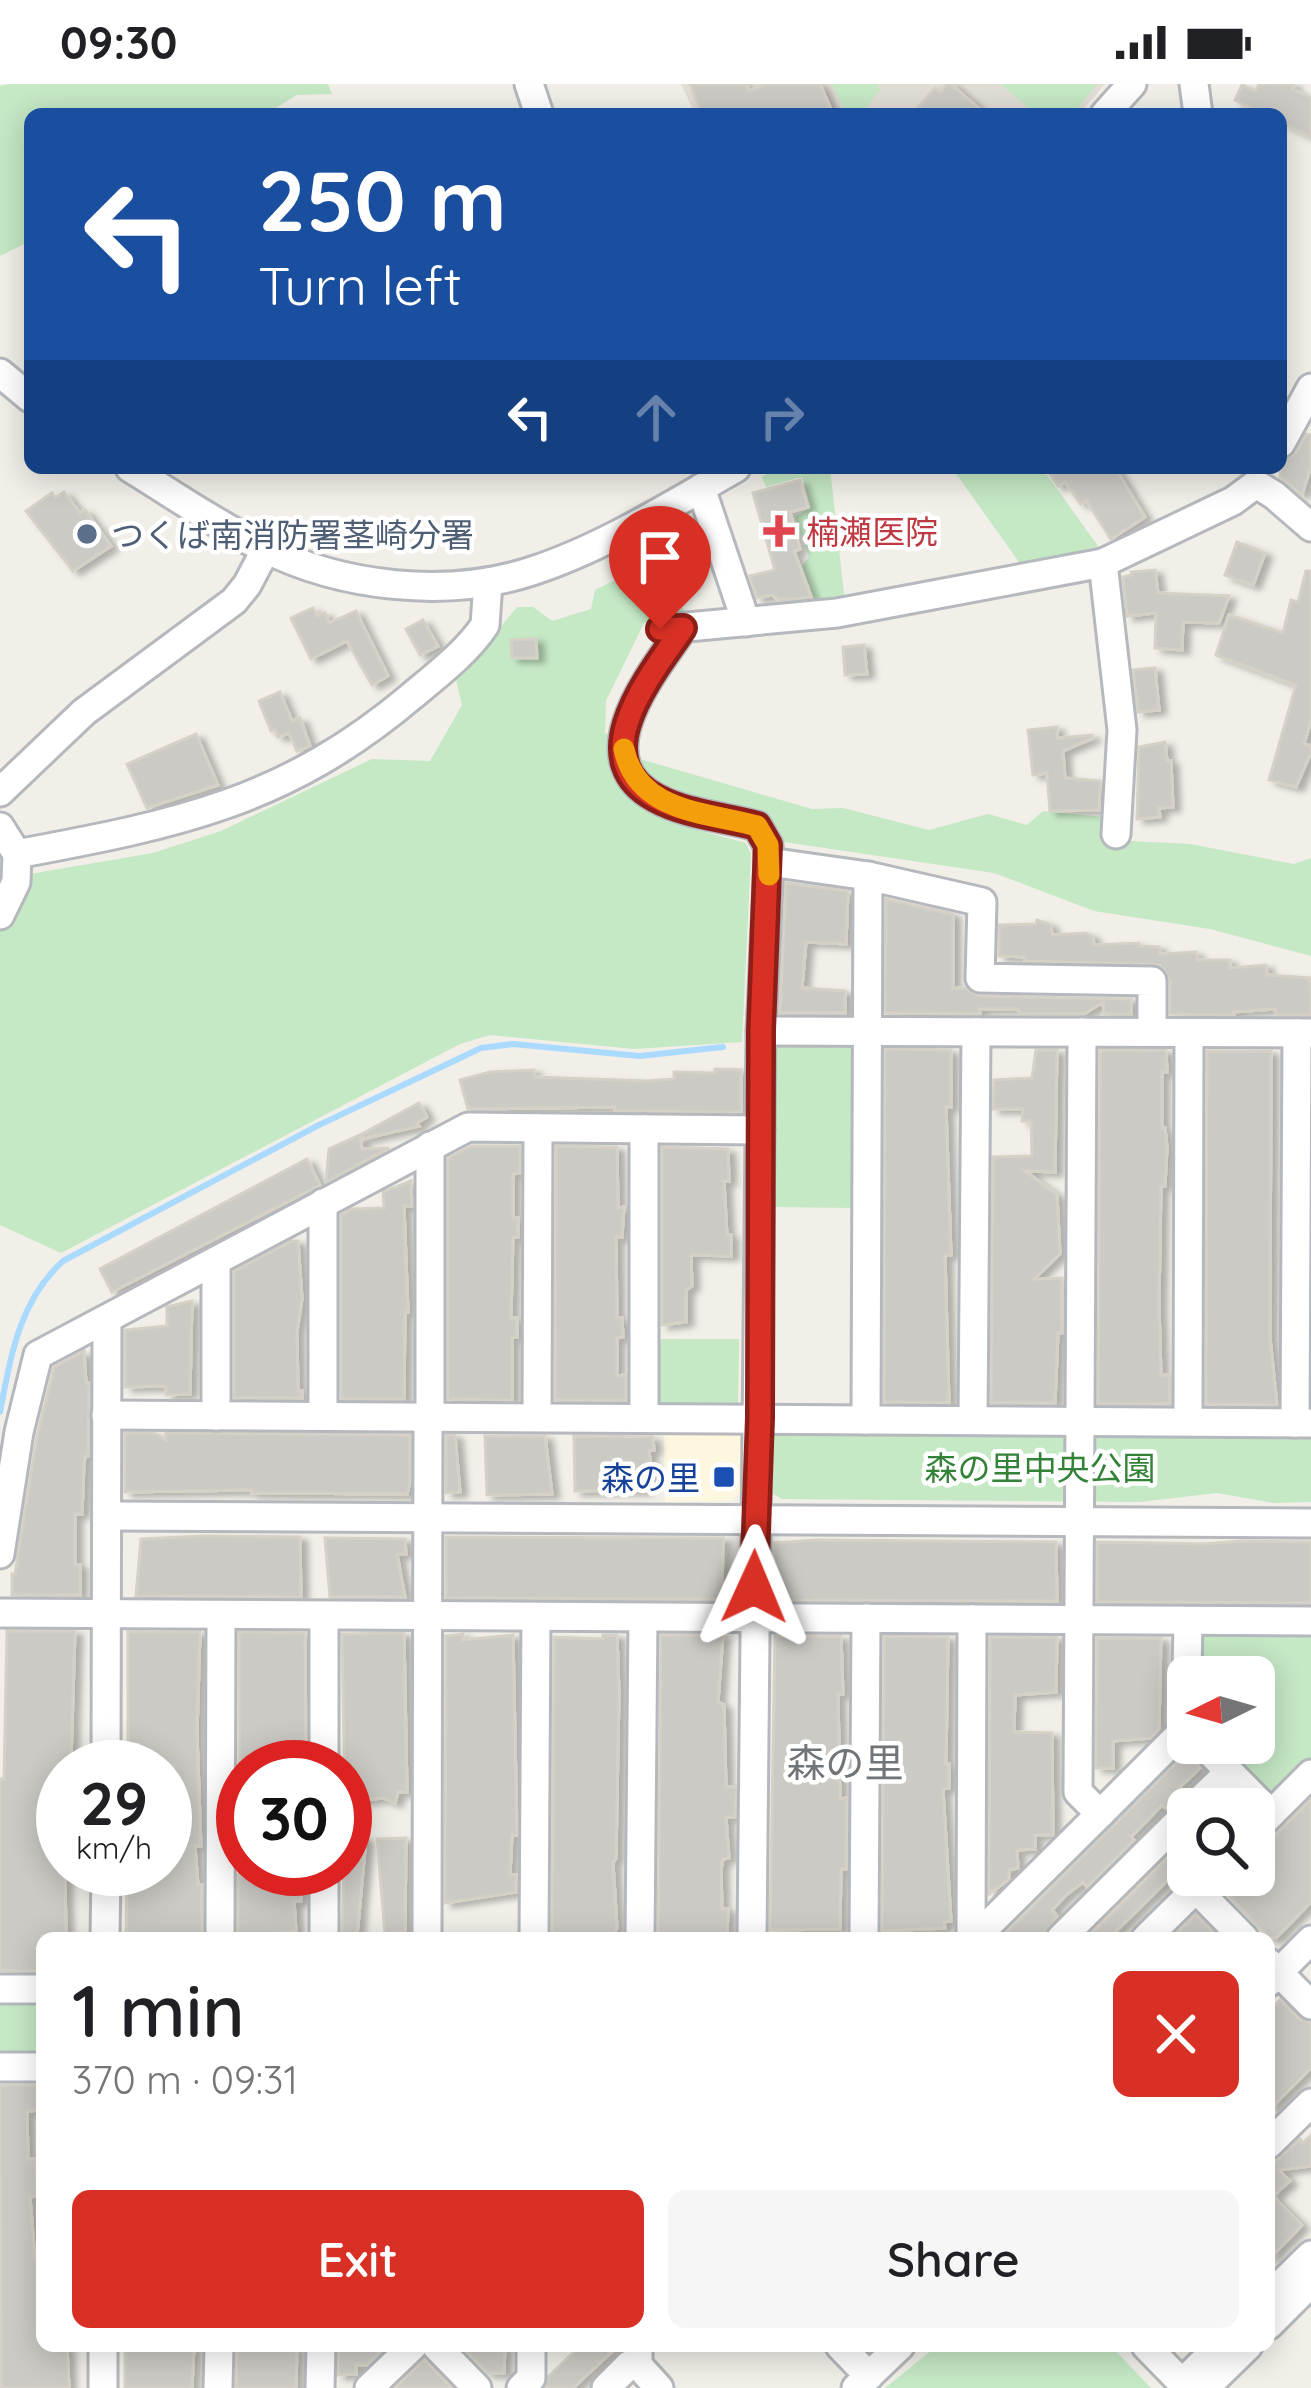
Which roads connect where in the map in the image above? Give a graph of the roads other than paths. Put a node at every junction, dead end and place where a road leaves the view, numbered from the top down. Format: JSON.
{"nodes":[{"id":1,"x":1132,"y":84,"type":"edge"},
{"id":2,"x":1110,"y":108,"type":"edge"},
{"id":3,"x":0,"y":373,"type":"edge"},
{"id":4,"x":1311,"y":388,"type":"edge"},
{"id":5,"x":24,"y":393,"type":"edge"},
{"id":6,"x":1287,"y":431,"type":"edge"},
{"id":7,"x":140,"y":474,"type":"edge"},
{"id":8,"x":681,"y":474,"type":"edge"},
{"id":9,"x":726,"y":474,"type":"edge"},
{"id":10,"x":1254,"y":474,"type":"edge"},
{"id":11,"x":1256,"y":474,"type":"edge"},
{"id":12,"x":696,"y":491,"type":"junction"},
{"id":13,"x":1311,"y":527,"type":"edge"},
{"id":14,"x":266,"y":549,"type":"junction"},
{"id":15,"x":1103,"y":563,"type":"junction"},
{"id":16,"x":488,"y":582,"type":"junction"},
{"id":17,"x":746,"y":622,"type":"junction"},
{"id":18,"x":0,"y":791,"type":"edge"},
{"id":19,"x":0,"y":827,"type":"edge"},
{"id":20,"x":1116,"y":834,"type":"dead end"},
{"id":21,"x":17,"y":854,"type":"junction"},
{"id":22,"x":770,"y":862,"type":"junction"},
{"id":23,"x":868,"y":876,"type":"junction"},
{"id":24,"x":0,"y":915,"type":"edge"},
{"id":25,"x":761,"y":1030,"type":"junction"},
{"id":26,"x":868,"y":1031,"type":"junction"},
{"id":27,"x":976,"y":1032,"type":"junction"},
{"id":28,"x":1082,"y":1032,"type":"junction"},
{"id":29,"x":1152,"y":1032,"type":"junction"},
{"id":30,"x":1189,"y":1033,"type":"junction"},
{"id":31,"x":1304,"y":1033,"type":"edge"},
{"id":32,"x":538,"y":1128,"type":"junction"},
{"id":33,"x":644,"y":1129,"type":"junction"},
{"id":34,"x":760,"y":1130,"type":"junction"},
{"id":35,"x":430,"y":1146,"type":"junction"},
{"id":36,"x":323,"y":1202,"type":"junction"},
{"id":37,"x":216,"y":1261,"type":"junction"},
{"id":38,"x":107,"y":1319,"type":"junction"},
{"id":39,"x":106,"y":1415,"type":"junction"},
{"id":40,"x":217,"y":1416,"type":"junction"},
{"id":41,"x":322,"y":1416,"type":"junction"},
{"id":42,"x":429,"y":1417,"type":"junction"},
{"id":43,"x":537,"y":1417,"type":"junction"},
{"id":44,"x":644,"y":1418,"type":"junction"},
{"id":45,"x":760,"y":1418,"type":"junction"},
{"id":46,"x":866,"y":1420,"type":"junction"},
{"id":47,"x":974,"y":1420,"type":"junction"},
{"id":48,"x":1188,"y":1421,"type":"junction"},
{"id":49,"x":1081,"y":1422,"type":"junction"},
{"id":50,"x":1303,"y":1423,"type":"edge"},
{"id":51,"x":108,"y":1516,"type":"junction"},
{"id":52,"x":429,"y":1517,"type":"junction"},
{"id":53,"x":756,"y":1518,"type":"junction"},
{"id":54,"x":1080,"y":1521,"type":"junction"},
{"id":55,"x":1311,"y":1522,"type":"edge"},
{"id":56,"x":0,"y":1551,"type":"edge"},
{"id":57,"x":0,"y":1613,"type":"edge"},
{"id":58,"x":108,"y":1614,"type":"junction"},
{"id":59,"x":221,"y":1615,"type":"junction"},
{"id":60,"x":324,"y":1616,"type":"junction"},
{"id":61,"x":428,"y":1617,"type":"junction"},
{"id":62,"x":536,"y":1617,"type":"junction"},
{"id":63,"x":753,"y":1617,"type":"junction"},
{"id":64,"x":643,"y":1618,"type":"junction"},
{"id":65,"x":866,"y":1618,"type":"junction"},
{"id":66,"x":972,"y":1619,"type":"junction"},
{"id":67,"x":1080,"y":1620,"type":"junction"},
{"id":68,"x":1188,"y":1621,"type":"junction"},
{"id":69,"x":1311,"y":1621,"type":"edge"},
{"id":70,"x":1189,"y":1656,"type":"edge"},
{"id":71,"x":106,"y":1740,"type":"edge"},
{"id":72,"x":324,"y":1740,"type":"edge"},
{"id":73,"x":1167,"y":1756,"type":"edge"},
{"id":74,"x":1221,"y":1764,"type":"edge"},
{"id":75,"x":1229,"y":1772,"type":"junction"},
{"id":76,"x":1311,"y":1774,"type":"edge"},
{"id":77,"x":1213,"y":1788,"type":"edge"},
{"id":78,"x":1240,"y":1788,"type":"edge"},
{"id":79,"x":1275,"y":1811,"type":"edge"},
{"id":80,"x":1100,"y":1814,"type":"junction"},
{"id":81,"x":1167,"y":1834,"type":"edge"},
{"id":82,"x":106,"y":1896,"type":"edge"},
{"id":83,"x":324,"y":1896,"type":"edge"},
{"id":84,"x":1189,"y":1896,"type":"edge"},
{"id":85,"x":1213,"y":1896,"type":"edge"},
{"id":86,"x":105,"y":1932,"type":"edge"},
{"id":87,"x":220,"y":1932,"type":"edge"},
{"id":88,"x":324,"y":1932,"type":"edge"},
{"id":89,"x":427,"y":1932,"type":"edge"},
{"id":90,"x":534,"y":1932,"type":"edge"},
{"id":91,"x":640,"y":1932,"type":"edge"},
{"id":92,"x":752,"y":1932,"type":"edge"},
{"id":93,"x":864,"y":1932,"type":"edge"},
{"id":94,"x":973,"y":1932,"type":"edge"},
{"id":95,"x":979,"y":1932,"type":"edge"},
{"id":96,"x":1067,"y":1932,"type":"edge"},
{"id":97,"x":1152,"y":1932,"type":"edge"},
{"id":98,"x":1240,"y":1932,"type":"edge"},
{"id":99,"x":1311,"y":1940,"type":"edge"},
{"id":100,"x":1275,"y":1970,"type":"edge"},
{"id":101,"x":1275,"y":1975,"type":"edge"},
{"id":102,"x":0,"y":1989,"type":"edge"},
{"id":103,"x":36,"y":1989,"type":"edge"},
{"id":104,"x":1311,"y":2005,"type":"edge"},
{"id":105,"x":0,"y":2067,"type":"edge"},
{"id":106,"x":36,"y":2067,"type":"edge"},
{"id":107,"x":1311,"y":2103,"type":"edge"},
{"id":108,"x":1275,"y":2138,"type":"edge"},
{"id":109,"x":1311,"y":2255,"type":"edge"},
{"id":110,"x":1311,"y":2283,"type":"edge"},
{"id":111,"x":1275,"y":2290,"type":"edge"},
{"id":112,"x":1275,"y":2319,"type":"edge"},
{"id":113,"x":103,"y":2352,"type":"edge"},
{"id":114,"x":218,"y":2352,"type":"edge"},
{"id":115,"x":320,"y":2352,"type":"edge"},
{"id":116,"x":407,"y":2352,"type":"edge"},
{"id":117,"x":442,"y":2352,"type":"edge"},
{"id":118,"x":531,"y":2352,"type":"edge"},
{"id":119,"x":843,"y":2352,"type":"edge"},
{"id":120,"x":894,"y":2352,"type":"edge"},
{"id":121,"x":1152,"y":2352,"type":"edge"},
{"id":122,"x":1213,"y":2352,"type":"edge"},
{"id":123,"x":1242,"y":2352,"type":"edge"},
{"id":124,"x":638,"y":2355,"type":"edge"},
{"id":125,"x":863,"y":2382,"type":"edge"},
{"id":126,"x":103,"y":2388,"type":"edge"},
{"id":127,"x":218,"y":2388,"type":"edge"},
{"id":128,"x":320,"y":2388,"type":"edge"},
{"id":129,"x":369,"y":2388,"type":"edge"},
{"id":130,"x":477,"y":2388,"type":"edge"},
{"id":131,"x":521,"y":2388,"type":"edge"},
{"id":132,"x":606,"y":2388,"type":"edge"},
{"id":133,"x":659,"y":2388,"type":"edge"},
{"id":134,"x":1205,"y":2388,"type":"edge"}],
"edges":[{"from":1,"to":2,"type":"street"},
{"from":3,"to":5,"type":"street"},
{"from":4,"to":6,"type":"street"},
{"from":7,"to":14,"type":"street"},
{"from":8,"to":12,"type":"street"},
{"from":9,"to":12,"type":"street"},
{"from":10,"to":15,"type":"street"},
{"from":11,"to":13,"type":"street"},
{"from":12,"to":16,"type":"street"},
{"from":12,"to":17,"type":"street"},
{"from":14,"to":16,"type":"street"},
{"from":14,"to":18,"type":"street"},
{"from":15,"to":17,"type":"street"},
{"from":15,"to":20,"type":"street"},
{"from":16,"to":21,"type":"street"},
{"from":17,"to":22,"type":"street"},
{"from":19,"to":21,"type":"street"},
{"from":21,"to":24,"type":"street"},
{"from":22,"to":23,"type":"street"},
{"from":22,"to":25,"type":"street"},
{"from":23,"to":26,"type":"street"},
{"from":23,"to":29,"type":"street"},
{"from":25,"to":26,"type":"street"},
{"from":25,"to":34,"type":"street"},
{"from":26,"to":27,"type":"street"},
{"from":26,"to":46,"type":"street"},
{"from":27,"to":28,"type":"street"},
{"from":27,"to":47,"type":"street"},
{"from":28,"to":29,"type":"street"},
{"from":28,"to":49,"type":"street"},
{"from":29,"to":30,"type":"street"},
{"from":30,"to":31,"type":"street"},
{"from":30,"to":48,"type":"street"},
{"from":31,"to":50,"type":"street"},
{"from":32,"to":33,"type":"street"},
{"from":32,"to":35,"type":"street"},
{"from":32,"to":43,"type":"street"},
{"from":33,"to":34,"type":"street"},
{"from":33,"to":44,"type":"street"},
{"from":34,"to":45,"type":"street"},
{"from":35,"to":36,"type":"street"},
{"from":35,"to":42,"type":"street"},
{"from":36,"to":37,"type":"street"},
{"from":36,"to":41,"type":"street"},
{"from":37,"to":38,"type":"street"},
{"from":37,"to":40,"type":"street"},
{"from":38,"to":39,"type":"street"},
{"from":38,"to":56,"type":"street"},
{"from":39,"to":40,"type":"street"},
{"from":39,"to":51,"type":"street"},
{"from":40,"to":41,"type":"street"},
{"from":41,"to":42,"type":"street"},
{"from":42,"to":43,"type":"street"},
{"from":42,"to":52,"type":"street"},
{"from":43,"to":44,"type":"street"},
{"from":44,"to":45,"type":"street"},
{"from":45,"to":46,"type":"street"},
{"from":45,"to":53,"type":"street"},
{"from":46,"to":47,"type":"street"},
{"from":47,"to":49,"type":"street"},
{"from":48,"to":49,"type":"street"},
{"from":48,"to":50,"type":"street"},
{"from":49,"to":54,"type":"street"},
{"from":51,"to":52,"type":"street"},
{"from":51,"to":58,"type":"street"},
{"from":52,"to":53,"type":"street"},
{"from":52,"to":61,"type":"street"},
{"from":53,"to":54,"type":"street"},
{"from":53,"to":63,"type":"street"},
{"from":54,"to":55,"type":"street"},
{"from":54,"to":67,"type":"street"},
{"from":57,"to":58,"type":"street"},
{"from":58,"to":59,"type":"street"},
{"from":58,"to":71,"type":"street"},
{"from":59,"to":60,"type":"street"},
{"from":59,"to":87,"type":"street"},
{"from":60,"to":61,"type":"street"},
{"from":60,"to":72,"type":"street"},
{"from":61,"to":62,"type":"street"},
{"from":61,"to":89,"type":"street"},
{"from":62,"to":64,"type":"street"},
{"from":62,"to":90,"type":"street"},
{"from":63,"to":64,"type":"street"},
{"from":63,"to":65,"type":"street"},
{"from":63,"to":92,"type":"street"},
{"from":64,"to":91,"type":"street"},
{"from":65,"to":66,"type":"street"},
{"from":65,"to":93,"type":"street"},
{"from":66,"to":67,"type":"street"},
{"from":66,"to":94,"type":"street"},
{"from":67,"to":68,"type":"street"},
{"from":67,"to":80,"type":"street"},
{"from":68,"to":69,"type":"street"},
{"from":68,"to":70,"type":"street"},
{"from":73,"to":80,"type":"street"},
{"from":74,"to":75,"type":"street"},
{"from":75,"to":77,"type":"street"},
{"from":75,"to":78,"type":"street"},
{"from":76,"to":79,"type":"street"},
{"from":80,"to":95,"type":"street"},
{"from":81,"to":96,"type":"street"},
{"from":82,"to":86,"type":"street"},
{"from":83,"to":88,"type":"street"},
{"from":84,"to":97,"type":"street"},
{"from":85,"to":98,"type":"street"},
{"from":99,"to":100,"type":"street"},
{"from":101,"to":104,"type":"street"},
{"from":102,"to":103,"type":"street"},
{"from":105,"to":106,"type":"street"},
{"from":107,"to":108,"type":"street"},
{"from":109,"to":111,"type":"street"},
{"from":110,"to":112,"type":"street"},
{"from":113,"to":126,"type":"street"},
{"from":114,"to":127,"type":"street"},
{"from":115,"to":128,"type":"street"},
{"from":116,"to":129,"type":"street"},
{"from":117,"to":130,"type":"street"},
{"from":118,"to":131,"type":"street"},
{"from":119,"to":125,"type":"street"},
{"from":120,"to":125,"type":"street"},
{"from":121,"to":122,"type":"street"},
{"from":123,"to":134,"type":"street"},
{"from":124,"to":132,"type":"street"},
{"from":124,"to":133,"type":"street"}]}
